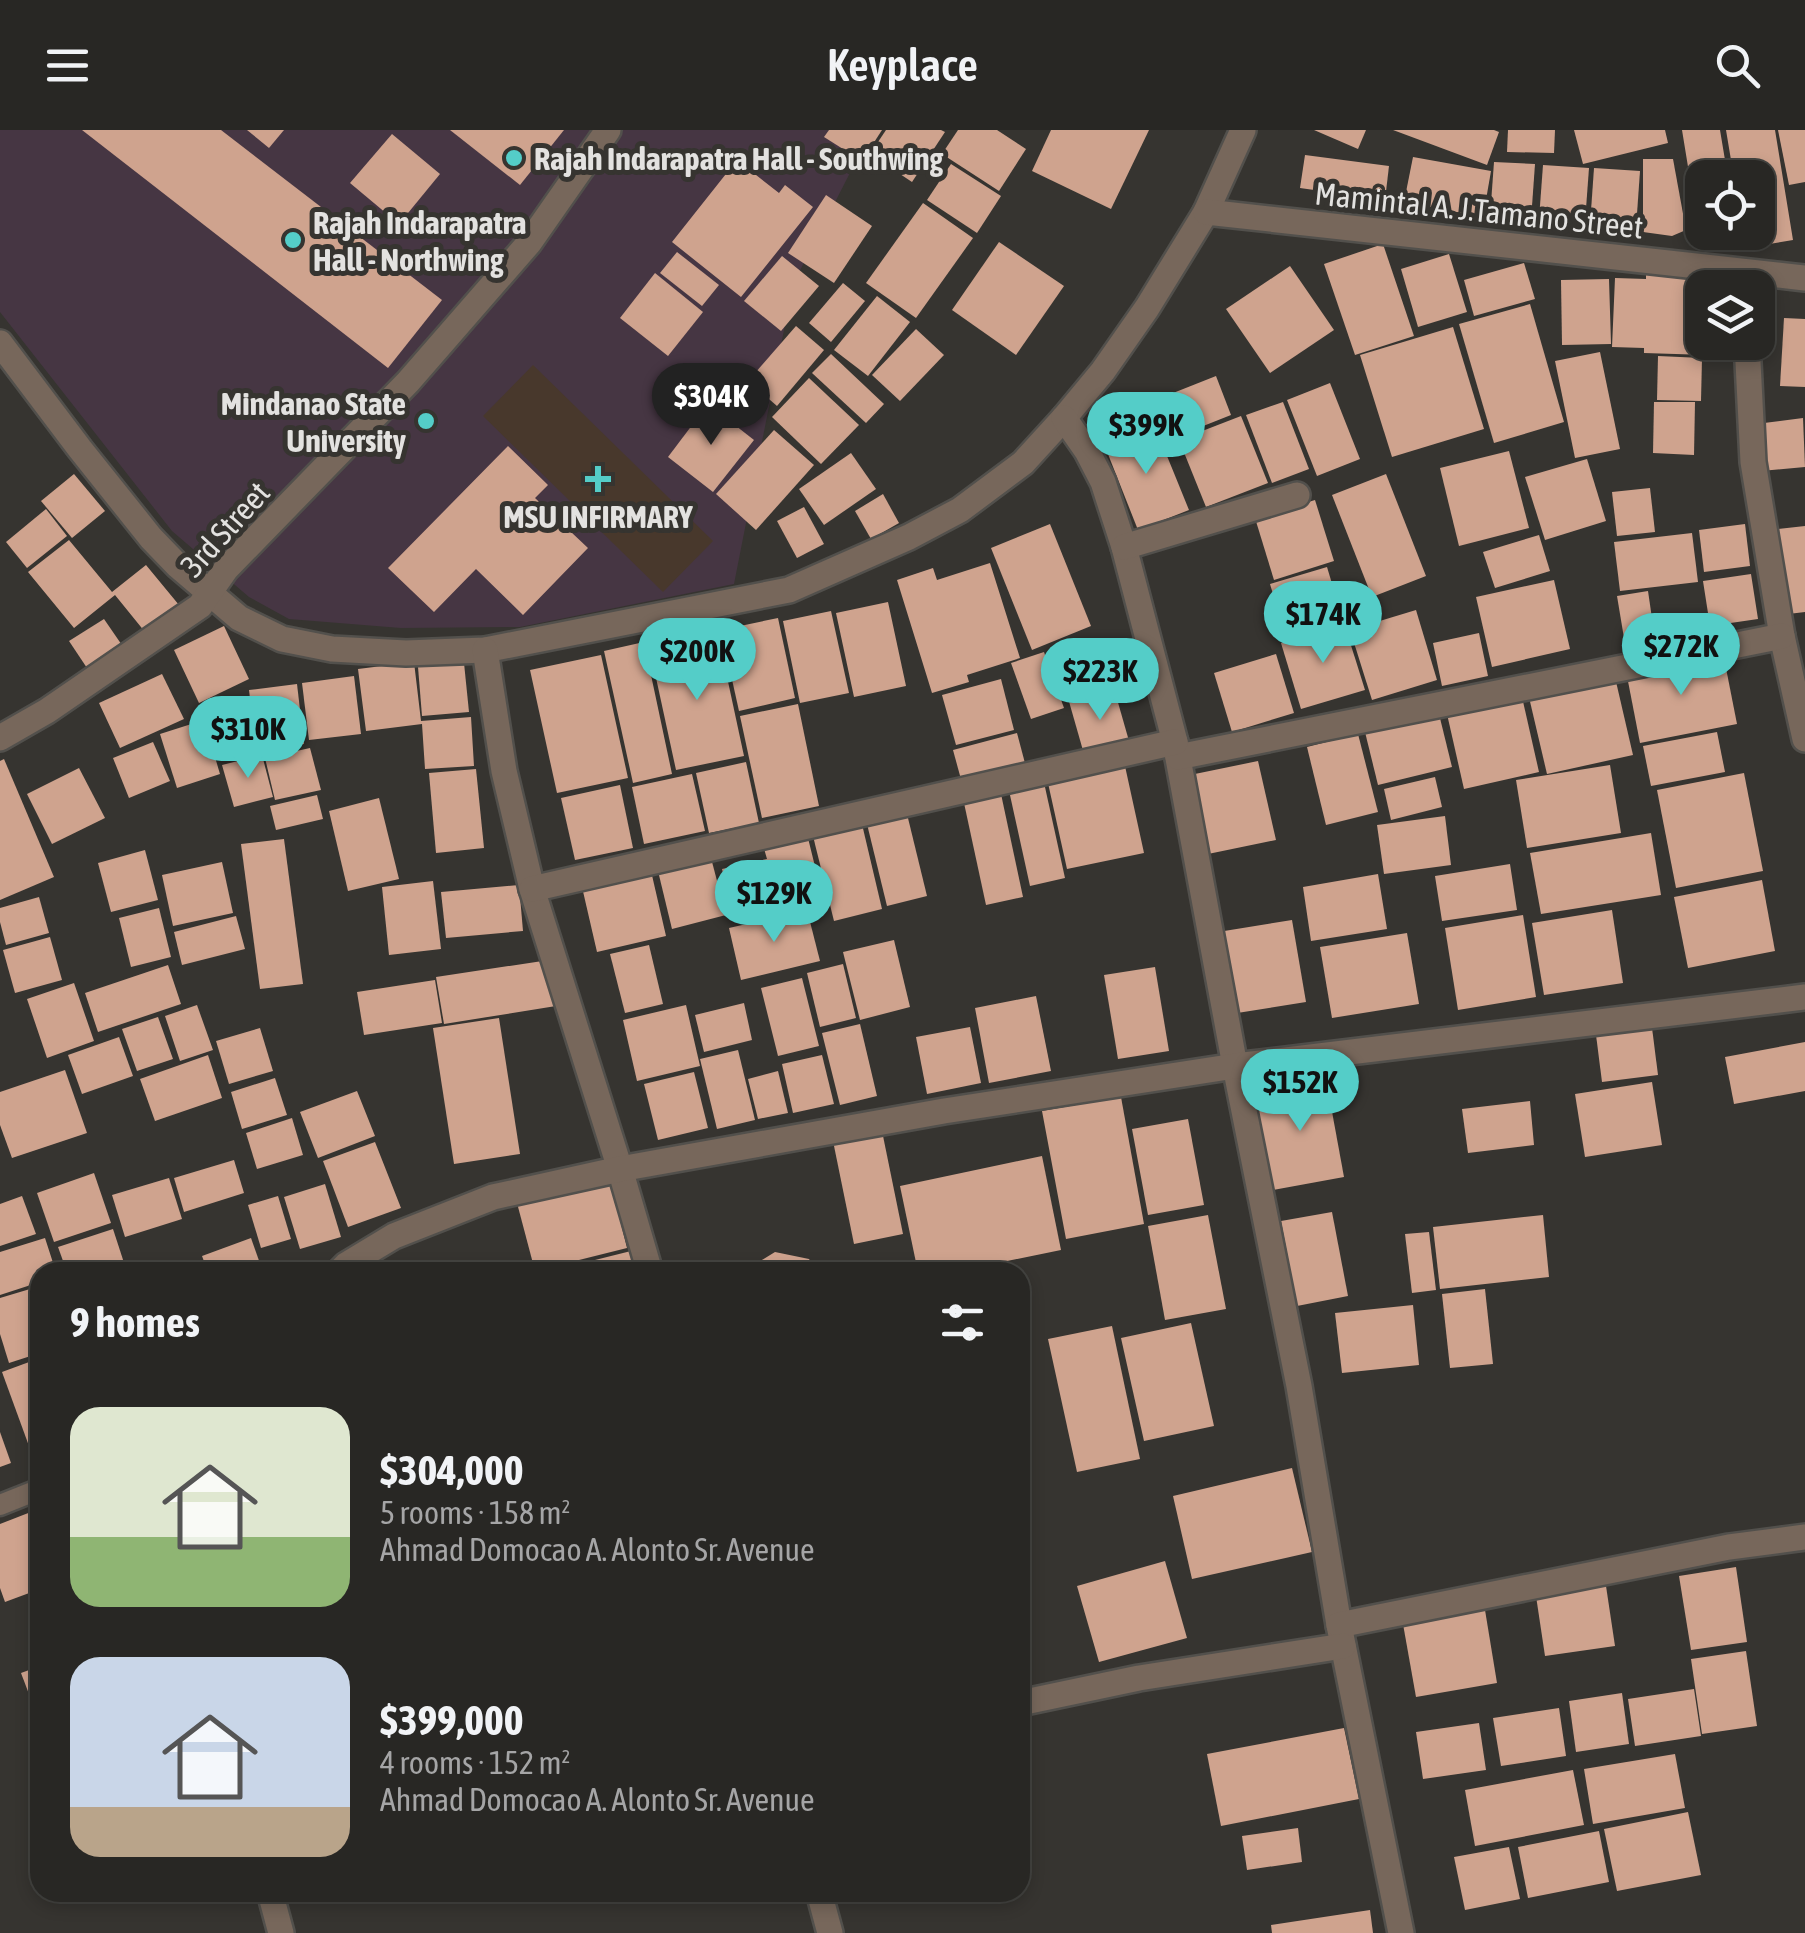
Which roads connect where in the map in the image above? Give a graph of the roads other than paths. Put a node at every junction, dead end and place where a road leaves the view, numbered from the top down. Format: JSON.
{"nodes":[{"id":1,"x":608,"y":130,"type":"edge"},
{"id":2,"x":1243,"y":130,"type":"edge"},
{"id":3,"x":1206,"y":212,"type":"junction"},
{"id":4,"x":1685,"y":272,"type":"edge"},
{"id":5,"x":1775,"y":278,"type":"edge"},
{"id":6,"x":1805,"y":278,"type":"edge"},
{"id":7,"x":0,"y":343,"type":"edge"},
{"id":8,"x":1748,"y":360,"type":"edge"},
{"id":9,"x":1064,"y":418,"type":"junction"},
{"id":10,"x":1297,"y":495,"type":"dead end"},
{"id":11,"x":1124,"y":547,"type":"junction"},
{"id":12,"x":210,"y":594,"type":"junction"},
{"id":13,"x":1782,"y":636,"type":"junction"},
{"id":14,"x":485,"y":650,"type":"junction"},
{"id":15,"x":0,"y":738,"type":"edge"},
{"id":16,"x":1805,"y":739,"type":"edge"},
{"id":17,"x":1177,"y":749,"type":"junction"},
{"id":18,"x":532,"y":889,"type":"junction"},
{"id":19,"x":1805,"y":998,"type":"edge"},
{"id":20,"x":1234,"y":1066,"type":"junction"},
{"id":21,"x":620,"y":1169,"type":"junction"},
{"id":22,"x":351,"y":1262,"type":"edge"},
{"id":23,"x":647,"y":1262,"type":"edge"},
{"id":24,"x":30,"y":1492,"type":"edge"},
{"id":25,"x":0,"y":1505,"type":"edge"},
{"id":26,"x":1805,"y":1537,"type":"edge"},
{"id":27,"x":1341,"y":1636,"type":"junction"},
{"id":28,"x":1030,"y":1700,"type":"edge"},
{"id":29,"x":273,"y":1902,"type":"edge"},
{"id":30,"x":822,"y":1902,"type":"edge"},
{"id":31,"x":281,"y":1933,"type":"edge"},
{"id":32,"x":830,"y":1933,"type":"edge"},
{"id":33,"x":1401,"y":1933,"type":"edge"}],
"edges":[{"from":1,"to":12,"type":"street","name":"3rd Street"},
{"from":2,"to":3,"type":"street"},
{"from":3,"to":4,"type":"street","name":"Mamintal A. J.Tamano Street"},
{"from":3,"to":9,"type":"street"},
{"from":5,"to":6,"type":"street","name":"Mamintal A. J.Tamano Street"},
{"from":7,"to":12,"type":"street"},
{"from":8,"to":13,"type":"street"},
{"from":9,"to":11,"type":"street"},
{"from":9,"to":14,"type":"street"},
{"from":10,"to":11,"type":"street"},
{"from":11,"to":17,"type":"street"},
{"from":12,"to":14,"type":"street"},
{"from":12,"to":15,"type":"street","name":"3rd Street"},
{"from":13,"to":16,"type":"street"},
{"from":13,"to":17,"type":"street"},
{"from":14,"to":18,"type":"street"},
{"from":17,"to":18,"type":"street"},
{"from":17,"to":20,"type":"street"},
{"from":18,"to":21,"type":"street"},
{"from":19,"to":20,"type":"street"},
{"from":20,"to":21,"type":"street"},
{"from":20,"to":27,"type":"street"},
{"from":21,"to":22,"type":"street"},
{"from":21,"to":23,"type":"street"},
{"from":24,"to":25,"type":"lane"},
{"from":26,"to":27,"type":"street"},
{"from":27,"to":28,"type":"street"},
{"from":27,"to":33,"type":"street"},
{"from":29,"to":31,"type":"street"},
{"from":30,"to":32,"type":"street"}]}
